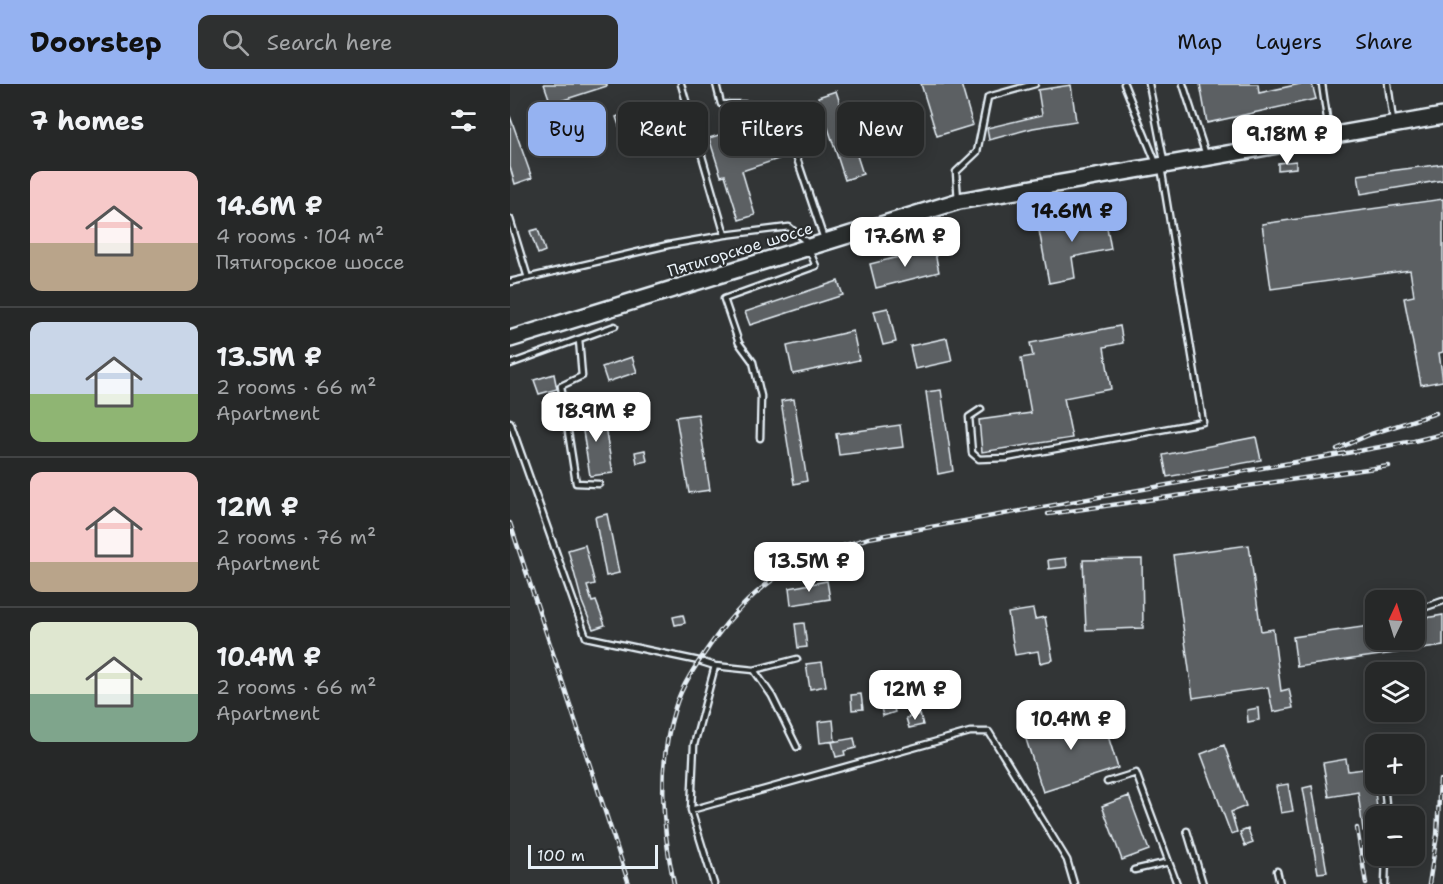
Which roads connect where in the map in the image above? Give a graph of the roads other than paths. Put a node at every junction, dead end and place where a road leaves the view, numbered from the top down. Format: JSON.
{"nodes":[{"id":1,"x":681,"y":84,"type":"edge"},
{"id":2,"x":716,"y":84,"type":"edge"},
{"id":3,"x":1035,"y":84,"type":"edge"},
{"id":4,"x":1124,"y":84,"type":"edge"},
{"id":5,"x":1149,"y":84,"type":"edge"},
{"id":6,"x":1183,"y":84,"type":"edge"},
{"id":7,"x":1322,"y":84,"type":"edge"},
{"id":8,"x":1388,"y":84,"type":"edge"},
{"id":9,"x":1443,"y":116,"type":"edge"},
{"id":10,"x":1394,"y":124,"type":"junction"},
{"id":11,"x":1330,"y":135,"type":"junction"},
{"id":12,"x":1207,"y":156,"type":"junction"},
{"id":13,"x":1161,"y":164,"type":"junction"},
{"id":14,"x":958,"y":201,"type":"junction"},
{"id":15,"x":510,"y":219,"type":"edge"},
{"id":16,"x":725,"y":235,"type":"junction"},
{"id":17,"x":815,"y":245,"type":"junction"},
{"id":18,"x":528,"y":278,"type":"junction"},
{"id":19,"x":510,"y":282,"type":"edge"},
{"id":20,"x":615,"y":327,"type":"dead end"},
{"id":21,"x":510,"y":339,"type":"edge"},
{"id":22,"x":579,"y":339,"type":"junction"},
{"id":23,"x":510,"y":364,"type":"edge"},
{"id":24,"x":981,"y":409,"type":"dead end"},
{"id":25,"x":510,"y":422,"type":"edge"},
{"id":26,"x":760,"y":438,"type":"dead end"},
{"id":27,"x":599,"y":484,"type":"dead end"},
{"id":28,"x":1443,"y":601,"type":"edge"},
{"id":29,"x":1425,"y":607,"type":"edge"},
{"id":30,"x":797,"y":659,"type":"dead end"},
{"id":31,"x":715,"y":666,"type":"junction"},
{"id":32,"x":753,"y":670,"type":"junction"},
{"id":33,"x":797,"y":747,"type":"dead end"},
{"id":34,"x":1107,"y":782,"type":"dead end"},
{"id":35,"x":690,"y":810,"type":"junction"},
{"id":36,"x":1187,"y":831,"type":"dead end"},
{"id":37,"x":1169,"y":862,"type":"junction"},
{"id":38,"x":1386,"y":866,"type":"edge"},
{"id":39,"x":1134,"y":870,"type":"dead end"},
{"id":40,"x":1277,"y":871,"type":"dead end"},
{"id":41,"x":714,"y":884,"type":"edge"},
{"id":42,"x":1074,"y":884,"type":"edge"},
{"id":43,"x":1177,"y":884,"type":"edge"},
{"id":44,"x":1203,"y":884,"type":"edge"},
{"id":45,"x":1280,"y":884,"type":"edge"},
{"id":46,"x":1385,"y":884,"type":"edge"}],
"edges":[{"from":1,"to":16,"type":"lane"},
{"from":2,"to":17,"type":"lane"},
{"from":3,"to":14,"type":"lane"},
{"from":4,"to":13,"type":"lane"},
{"from":5,"to":13,"type":"lane"},
{"from":6,"to":12,"type":"lane"},
{"from":7,"to":11,"type":"lane"},
{"from":8,"to":10,"type":"lane"},
{"from":9,"to":10,"type":"main road","name":"Пятигорское шоссе"},
{"from":10,"to":11,"type":"main road","name":"Пятигорское шоссе"},
{"from":11,"to":12,"type":"main road","name":"Пятигорское шоссе"},
{"from":12,"to":13,"type":"main road","name":"Пятигорское шоссе"},
{"from":13,"to":14,"type":"main road","name":"Пятигорское шоссе"},
{"from":13,"to":24,"type":"lane"},
{"from":14,"to":17,"type":"main road","name":"Пятигорское шоссе"},
{"from":15,"to":18,"type":"lane"},
{"from":16,"to":17,"type":"lane"},
{"from":16,"to":18,"type":"lane"},
{"from":17,"to":21,"type":"main road","name":"Пятигорское шоссе"},
{"from":17,"to":26,"type":"lane"},
{"from":18,"to":19,"type":"lane"},
{"from":20,"to":22,"type":"lane"},
{"from":22,"to":23,"type":"lane"},
{"from":22,"to":27,"type":"lane"},
{"from":25,"to":31,"type":"lane"},
{"from":28,"to":29,"type":"lane"},
{"from":30,"to":32,"type":"lane"},
{"from":31,"to":32,"type":"lane"},
{"from":31,"to":35,"type":"lane"},
{"from":32,"to":33,"type":"lane"},
{"from":34,"to":37,"type":"lane"},
{"from":35,"to":41,"type":"lane"},
{"from":35,"to":42,"type":"lane"},
{"from":36,"to":44,"type":"lane"},
{"from":37,"to":39,"type":"lane"},
{"from":37,"to":43,"type":"lane"},
{"from":38,"to":46,"type":"lane"},
{"from":40,"to":45,"type":"lane"}]}
